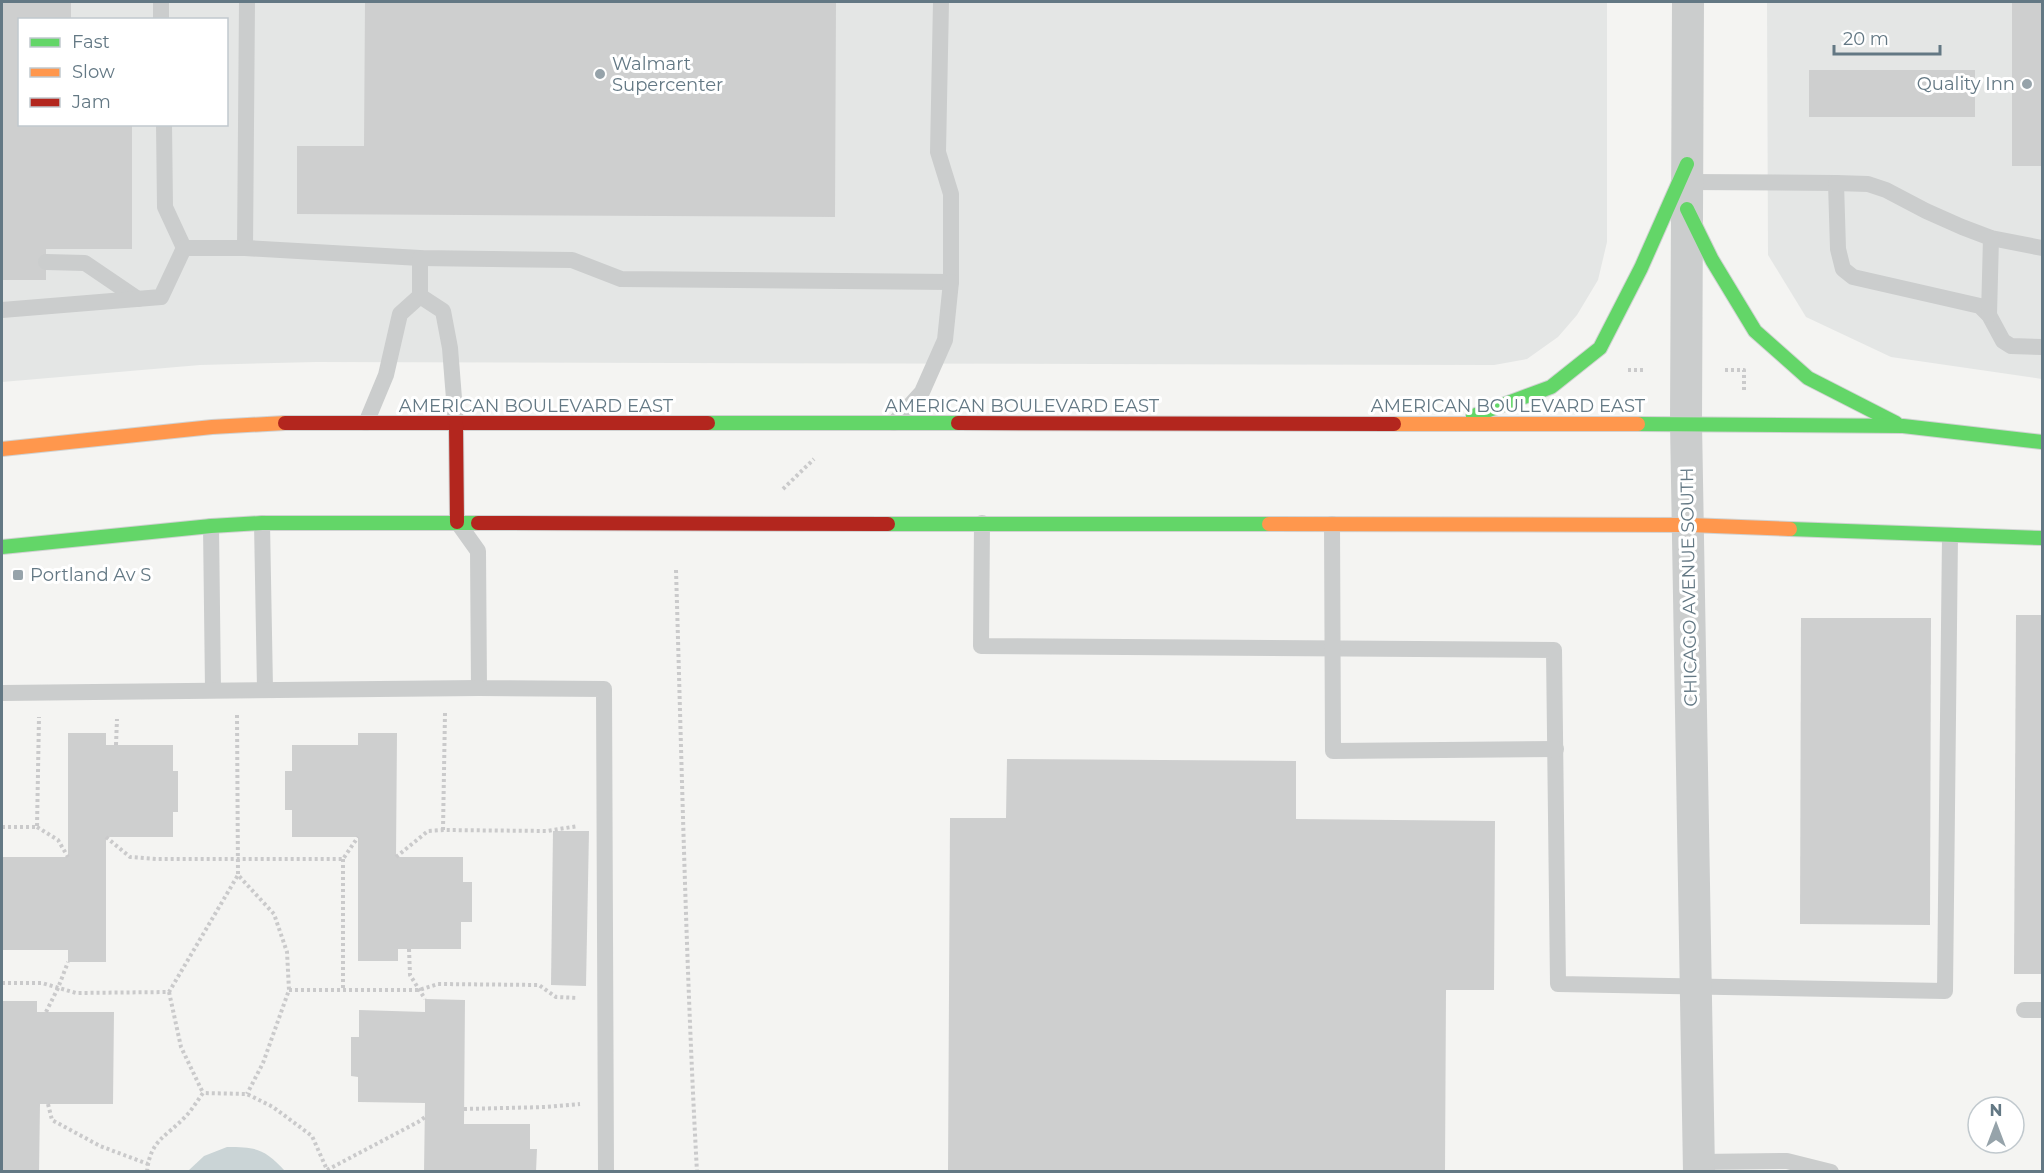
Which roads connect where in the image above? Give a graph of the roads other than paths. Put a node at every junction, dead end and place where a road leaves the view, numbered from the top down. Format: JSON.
{"nodes":[{"id":1,"x":161,"y":2,"type":"edge"},
{"id":2,"x":248,"y":2,"type":"edge"},
{"id":3,"x":941,"y":2,"type":"edge"},
{"id":4,"x":1688,"y":2,"type":"edge"},
{"id":5,"x":161,"y":18,"type":"edge"},
{"id":6,"x":164,"y":126,"type":"edge"},
{"id":7,"x":1836,"y":183,"type":"junction"},
{"id":8,"x":1687,"y":185,"type":"junction"},
{"id":9,"x":1991,"y":238,"type":"junction"},
{"id":10,"x":184,"y":248,"type":"junction"},
{"id":11,"x":245,"y":248,"type":"junction"},
{"id":12,"x":2043,"y":248,"type":"edge"},
{"id":13,"x":420,"y":258,"type":"junction"},
{"id":14,"x":46,"y":262,"type":"dead end"},
{"id":15,"x":951,"y":282,"type":"junction"},
{"id":16,"x":420,"y":296,"type":"junction"},
{"id":17,"x":138,"y":299,"type":"junction"},
{"id":18,"x":2,"y":310,"type":"edge"},
{"id":19,"x":1989,"y":315,"type":"junction"},
{"id":20,"x":2043,"y":347,"type":"edge"},
{"id":21,"x":366,"y":423,"type":"junction"},
{"id":22,"x":1686,"y":423,"type":"junction"},
{"id":23,"x":456,"y":424,"type":"junction"},
{"id":24,"x":893,"y":424,"type":"junction"},
{"id":25,"x":1453,"y":424,"type":"junction"},
{"id":26,"x":1903,"y":426,"type":"junction"},
{"id":27,"x":2043,"y":442,"type":"edge"},
{"id":28,"x":2,"y":449,"type":"edge"},
{"id":29,"x":457,"y":522,"type":"junction"},
{"id":30,"x":262,"y":523,"type":"junction"},
{"id":31,"x":982,"y":524,"type":"junction"},
{"id":32,"x":1332,"y":524,"type":"junction"},
{"id":33,"x":1689,"y":525,"type":"junction"},
{"id":34,"x":211,"y":526,"type":"junction"},
{"id":35,"x":1950,"y":535,"type":"junction"},
{"id":36,"x":2043,"y":538,"type":"edge"},
{"id":37,"x":2,"y":547,"type":"edge"},
{"id":38,"x":1333,"y":649,"type":"junction"},
{"id":39,"x":479,"y":688,"type":"junction"},
{"id":40,"x":265,"y":689,"type":"junction"},
{"id":41,"x":213,"y":690,"type":"junction"},
{"id":42,"x":2,"y":693,"type":"edge"},
{"id":43,"x":1556,"y":749,"type":"junction"},
{"id":44,"x":1696,"y":986,"type":"junction"},
{"id":45,"x":2024,"y":1010,"type":"dead end"},
{"id":46,"x":2043,"y":1010,"type":"edge"},
{"id":47,"x":1699,"y":1167,"type":"edge"},
{"id":48,"x":606,"y":1172,"type":"edge"},
{"id":49,"x":1831,"y":1172,"type":"edge"}],
"edges":[{"from":1,"to":5,"type":"lane"},
{"from":2,"to":11,"type":"lane"},
{"from":3,"to":15,"type":"lane"},
{"from":4,"to":8,"type":"street","name":"CHICAGO AVENUE SOUTH"},
{"from":6,"to":10,"type":"lane"},
{"from":7,"to":8,"type":"lane"},
{"from":7,"to":9,"type":"lane"},
{"from":7,"to":19,"type":"lane"},
{"from":8,"to":22,"type":"street","name":"CHICAGO AVENUE SOUTH"},
{"from":8,"to":25,"type":"main road"},
{"from":8,"to":26,"type":"main road"},
{"from":9,"to":12,"type":"lane"},
{"from":9,"to":19,"type":"lane"},
{"from":10,"to":11,"type":"lane"},
{"from":10,"to":17,"type":"lane"},
{"from":11,"to":13,"type":"lane"},
{"from":13,"to":15,"type":"lane"},
{"from":13,"to":16,"type":"lane"},
{"from":14,"to":17,"type":"lane"},
{"from":15,"to":24,"type":"lane"},
{"from":16,"to":21,"type":"lane"},
{"from":16,"to":23,"type":"lane"},
{"from":17,"to":18,"type":"lane"},
{"from":19,"to":20,"type":"lane"},
{"from":21,"to":23,"type":"main road","name":"AMERICAN BOULEVARD EAST"},
{"from":21,"to":28,"type":"main road","name":"AMERICAN BOULEVARD EAST"},
{"from":22,"to":25,"type":"main road","name":"AMERICAN BOULEVARD EAST"},
{"from":22,"to":26,"type":"main road","name":"AMERICAN BOULEVARD EAST"},
{"from":22,"to":33,"type":"street","name":"CHICAGO AVENUE SOUTH"},
{"from":23,"to":24,"type":"main road","name":"AMERICAN BOULEVARD EAST"},
{"from":23,"to":29,"type":"main road"},
{"from":24,"to":25,"type":"main road","name":"AMERICAN BOULEVARD EAST"},
{"from":26,"to":27,"type":"main road","name":"AMERICAN BOULEVARD EAST"},
{"from":29,"to":30,"type":"main road"},
{"from":29,"to":31,"type":"main road"},
{"from":29,"to":39,"type":"lane"},
{"from":30,"to":34,"type":"main road"},
{"from":30,"to":40,"type":"lane"},
{"from":31,"to":32,"type":"main road"},
{"from":31,"to":38,"type":"lane"},
{"from":32,"to":33,"type":"main road"},
{"from":32,"to":38,"type":"lane"},
{"from":33,"to":35,"type":"main road"},
{"from":33,"to":44,"type":"street","name":"CHICAGO AVENUE SOUTH"},
{"from":34,"to":37,"type":"main road"},
{"from":34,"to":41,"type":"lane"},
{"from":35,"to":36,"type":"main road"},
{"from":35,"to":44,"type":"lane"},
{"from":38,"to":43,"type":"lane"},
{"from":38,"to":43,"type":"lane"},
{"from":39,"to":40,"type":"lane"},
{"from":39,"to":48,"type":"lane"},
{"from":40,"to":41,"type":"lane"},
{"from":41,"to":42,"type":"lane"},
{"from":43,"to":44,"type":"lane"},
{"from":44,"to":47,"type":"street","name":"CHICAGO AVENUE SOUTH"},
{"from":45,"to":46,"type":"lane"},
{"from":47,"to":49,"type":"lane"}]}
